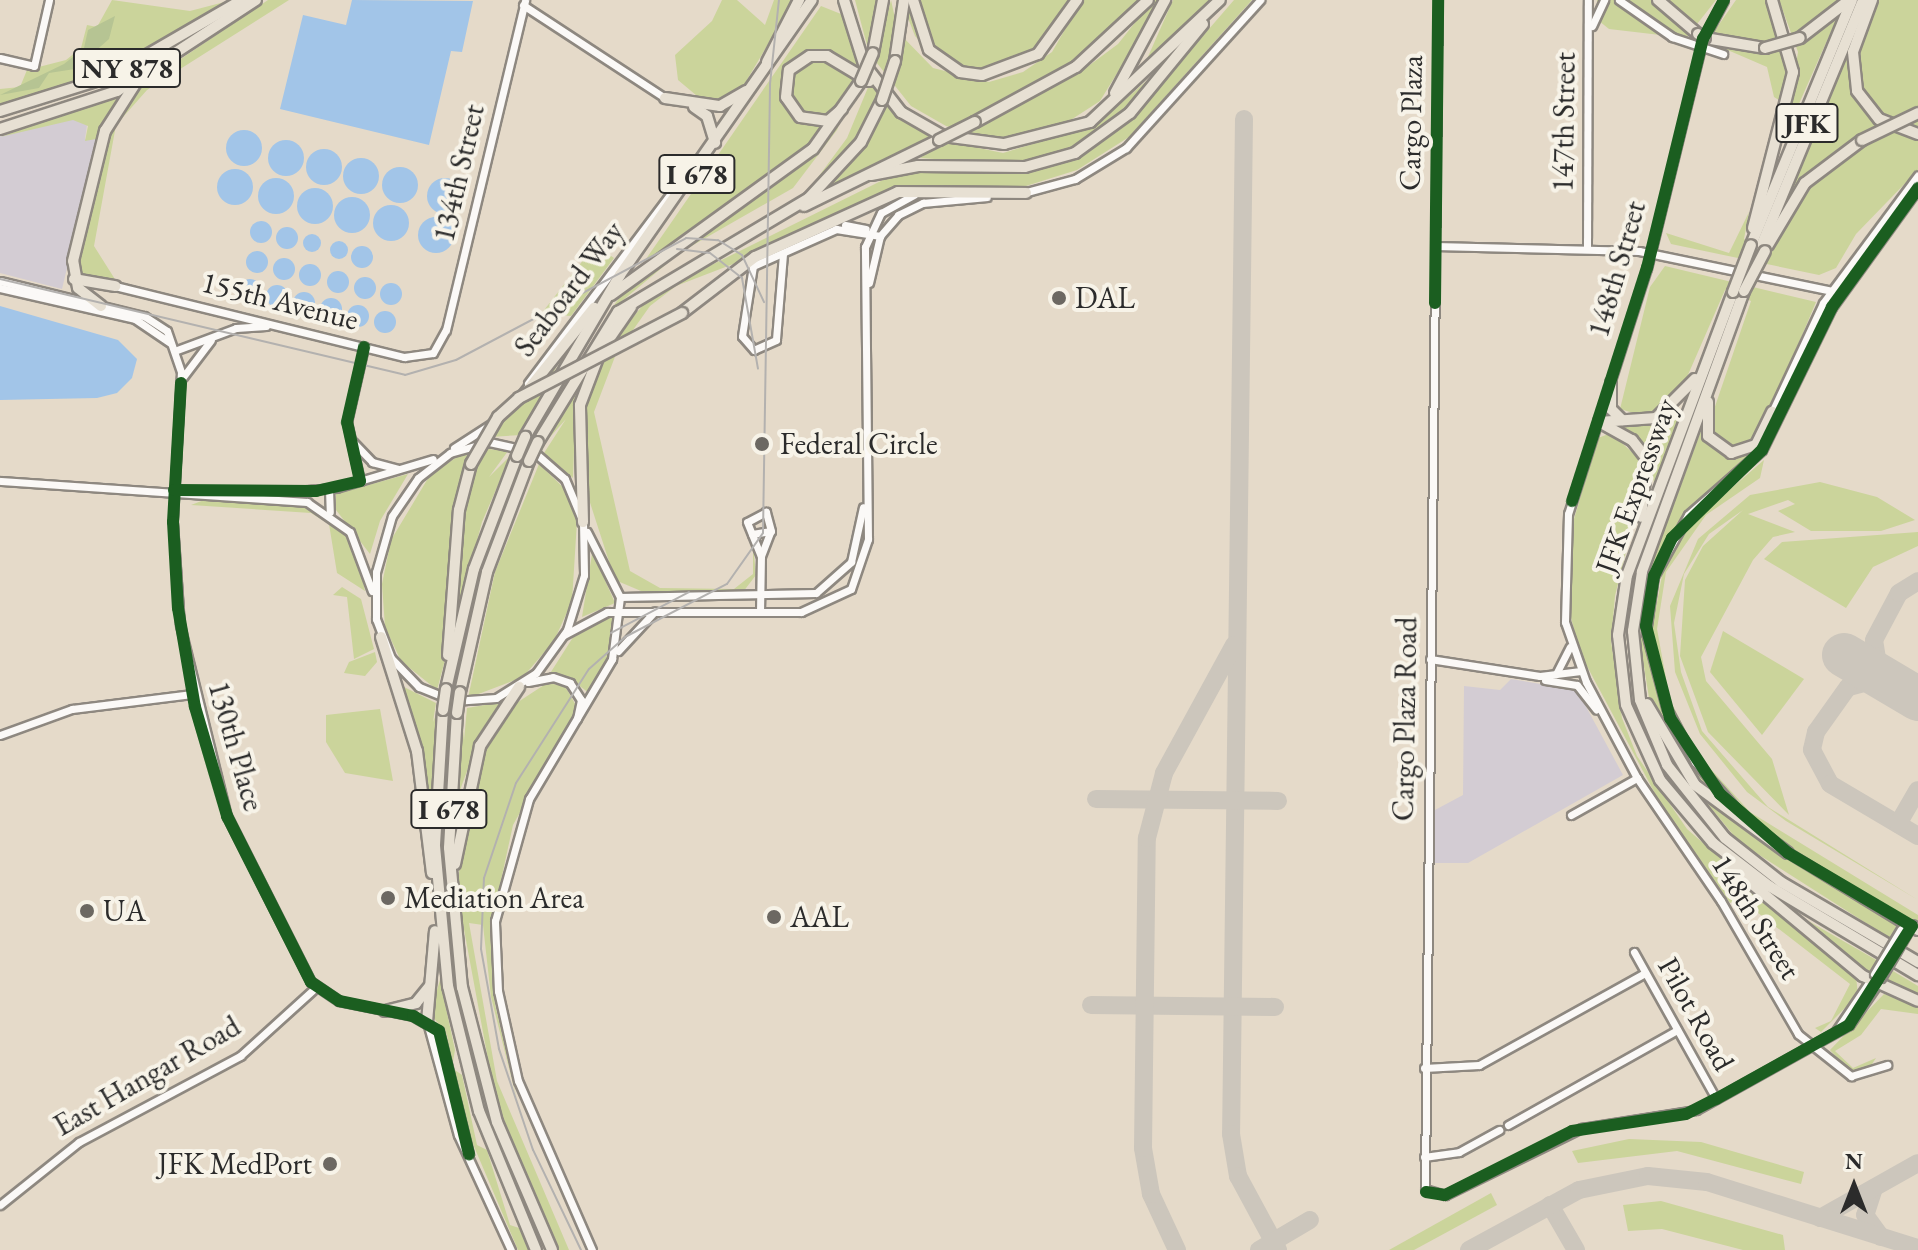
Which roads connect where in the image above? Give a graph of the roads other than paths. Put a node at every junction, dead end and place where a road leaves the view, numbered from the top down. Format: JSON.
{"nodes":[{"id":1,"x":49,"y":0,"type":"edge"},
{"id":2,"x":242,"y":0,"type":"edge"},
{"id":3,"x":256,"y":0,"type":"edge"},
{"id":4,"x":799,"y":0,"type":"edge"},
{"id":5,"x":812,"y":0,"type":"edge"},
{"id":6,"x":844,"y":0,"type":"edge"},
{"id":7,"x":851,"y":0,"type":"edge"},
{"id":8,"x":883,"y":0,"type":"edge"},
{"id":9,"x":904,"y":0,"type":"edge"},
{"id":10,"x":913,"y":0,"type":"edge"},
{"id":11,"x":1077,"y":0,"type":"edge"},
{"id":12,"x":1148,"y":0,"type":"edge"},
{"id":13,"x":1165,"y":0,"type":"edge"},
{"id":14,"x":1222,"y":0,"type":"edge"},
{"id":15,"x":1260,"y":0,"type":"edge"},
{"id":16,"x":1438,"y":0,"type":"edge"},
{"id":17,"x":1588,"y":0,"type":"edge"},
{"id":18,"x":1604,"y":0,"type":"edge"},
{"id":19,"x":1619,"y":0,"type":"edge"},
{"id":20,"x":1724,"y":0,"type":"edge"},
{"id":21,"x":1772,"y":0,"type":"edge"},
{"id":22,"x":1851,"y":0,"type":"edge"},
{"id":23,"x":1868,"y":1,"type":"edge"},
{"id":24,"x":524,"y":2,"type":"edge"},
{"id":25,"x":1660,"y":2,"type":"edge"},
{"id":26,"x":1589,"y":31,"type":"junction"},
{"id":27,"x":1700,"y":47,"type":"junction"},
{"id":28,"x":1723,"y":54,"type":"dead end"},
{"id":29,"x":0,"y":58,"type":"edge"},
{"id":30,"x":142,"y":77,"type":"junction"},
{"id":31,"x":755,"y":84,"type":"junction"},
{"id":32,"x":885,"y":97,"type":"junction"},
{"id":33,"x":665,"y":98,"type":"junction"},
{"id":34,"x":853,"y":99,"type":"junction"},
{"id":35,"x":0,"y":111,"type":"edge"},
{"id":36,"x":1918,"y":113,"type":"edge"},
{"id":37,"x":0,"y":129,"type":"edge"},
{"id":38,"x":1062,"y":132,"type":"junction"},
{"id":39,"x":1918,"y":134,"type":"edge"},
{"id":40,"x":715,"y":143,"type":"junction"},
{"id":41,"x":871,"y":175,"type":"junction"},
{"id":42,"x":1918,"y":175,"type":"edge"},
{"id":43,"x":1918,"y":188,"type":"edge"},
{"id":44,"x":1026,"y":193,"type":"junction"},
{"id":45,"x":989,"y":197,"type":"junction"},
{"id":46,"x":791,"y":212,"type":"junction"},
{"id":47,"x":881,"y":213,"type":"junction"},
{"id":48,"x":849,"y":227,"type":"junction"},
{"id":49,"x":866,"y":228,"type":"junction"},
{"id":50,"x":836,"y":229,"type":"junction"},
{"id":51,"x":880,"y":236,"type":"junction"},
{"id":52,"x":1435,"y":246,"type":"junction"},
{"id":53,"x":865,"y":247,"type":"junction"},
{"id":54,"x":1587,"y":248,"type":"junction"},
{"id":55,"x":1759,"y":248,"type":"junction"},
{"id":56,"x":1651,"y":252,"type":"junction"},
{"id":57,"x":783,"y":254,"type":"junction"},
{"id":58,"x":620,"y":275,"type":"junction"},
{"id":59,"x":74,"y":279,"type":"junction"},
{"id":60,"x":0,"y":281,"type":"edge"},
{"id":61,"x":115,"y":286,"type":"joint"},
{"id":62,"x":0,"y":288,"type":"edge"},
{"id":63,"x":1831,"y":290,"type":"junction"},
{"id":64,"x":867,"y":293,"type":"junction"},
{"id":65,"x":1740,"y":293,"type":"junction"},
{"id":66,"x":1841,"y":293,"type":"junction"},
{"id":67,"x":609,"y":296,"type":"junction"},
{"id":68,"x":633,"y":305,"type":"junction"},
{"id":69,"x":101,"y":306,"type":"junction"},
{"id":70,"x":280,"y":328,"type":"junction"},
{"id":71,"x":1717,"y":334,"type":"junction"},
{"id":72,"x":217,"y":336,"type":"junction"},
{"id":73,"x":364,"y":347,"type":"junction"},
{"id":74,"x":177,"y":350,"type":"junction"},
{"id":75,"x":433,"y":353,"type":"joint"},
{"id":76,"x":1716,"y":365,"type":"junction"},
{"id":77,"x":181,"y":383,"type":"junction"},
{"id":78,"x":1611,"y":383,"type":"junction"},
{"id":79,"x":1772,"y":412,"type":"joint"},
{"id":80,"x":503,"y":415,"type":"junction"},
{"id":81,"x":1599,"y":422,"type":"junction"},
{"id":82,"x":1632,"y":423,"type":"junction"},
{"id":83,"x":348,"y":433,"type":"junction"},
{"id":84,"x":447,"y":454,"type":"junction"},
{"id":85,"x":404,"y":469,"type":"junction"},
{"id":86,"x":0,"y":481,"type":"edge"},
{"id":87,"x":360,"y":481,"type":"junction"},
{"id":88,"x":329,"y":489,"type":"junction"},
{"id":89,"x":174,"y":490,"type":"junction"},
{"id":90,"x":256,"y":493,"type":"junction"},
{"id":91,"x":865,"y":498,"type":"junction"},
{"id":92,"x":330,"y":512,"type":"junction"},
{"id":93,"x":584,"y":525,"type":"junction"},
{"id":94,"x":770,"y":532,"type":"junction"},
{"id":95,"x":752,"y":534,"type":"junction"},
{"id":96,"x":761,"y":556,"type":"junction"},
{"id":97,"x":374,"y":596,"type":"junction"},
{"id":98,"x":620,"y":597,"type":"junction"},
{"id":99,"x":760,"y":597,"type":"junction"},
{"id":100,"x":1634,"y":606,"type":"junction"},
{"id":101,"x":620,"y":610,"type":"junction"},
{"id":102,"x":656,"y":610,"type":"junction"},
{"id":103,"x":760,"y":612,"type":"junction"},
{"id":104,"x":1619,"y":623,"type":"junction"},
{"id":105,"x":564,"y":635,"type":"junction"},
{"id":106,"x":381,"y":637,"type":"junction"},
{"id":107,"x":1571,"y":645,"type":"junction"},
{"id":108,"x":612,"y":659,"type":"junction"},
{"id":109,"x":1430,"y":659,"type":"junction"},
{"id":110,"x":1581,"y":671,"type":"junction"},
{"id":111,"x":449,"y":672,"type":"junction"},
{"id":112,"x":1527,"y":674,"type":"junction"},
{"id":113,"x":1554,"y":676,"type":"junction"},
{"id":114,"x":521,"y":686,"type":"junction"},
{"id":115,"x":192,"y":694,"type":"junction"},
{"id":116,"x":1603,"y":716,"type":"junction"},
{"id":117,"x":0,"y":735,"type":"edge"},
{"id":118,"x":569,"y":735,"type":"junction"},
{"id":119,"x":1648,"y":760,"type":"junction"},
{"id":120,"x":1637,"y":778,"type":"junction"},
{"id":121,"x":1571,"y":815,"type":"dead end"},
{"id":122,"x":1788,"y":853,"type":"junction"},
{"id":123,"x":437,"y":888,"type":"junction"},
{"id":124,"x":452,"y":906,"type":"junction"},
{"id":125,"x":1909,"y":928,"type":"edge"},
{"id":126,"x":1634,"y":952,"type":"dead end"},
{"id":127,"x":1918,"y":962,"type":"edge"},
{"id":128,"x":1645,"y":973,"type":"junction"},
{"id":129,"x":1918,"y":975,"type":"edge"},
{"id":130,"x":1876,"y":979,"type":"junction"},
{"id":131,"x":432,"y":982,"type":"junction"},
{"id":132,"x":316,"y":987,"type":"junction"},
{"id":133,"x":1918,"y":1001,"type":"edge"},
{"id":134,"x":385,"y":1011,"type":"junction"},
{"id":135,"x":427,"y":1022,"type":"junction"},
{"id":136,"x":1677,"y":1030,"type":"junction"},
{"id":137,"x":1812,"y":1045,"type":"junction"},
{"id":138,"x":1887,"y":1065,"type":"dead end"},
{"id":139,"x":1424,"y":1068,"type":"junction"},
{"id":140,"x":1716,"y":1099,"type":"junction"},
{"id":141,"x":1508,"y":1125,"type":"dead end"},
{"id":142,"x":1499,"y":1130,"type":"dead end"},
{"id":143,"x":1424,"y":1157,"type":"junction"},
{"id":144,"x":0,"y":1205,"type":"edge"},
{"id":145,"x":511,"y":1250,"type":"edge"},
{"id":146,"x":536,"y":1250,"type":"edge"},
{"id":147,"x":552,"y":1250,"type":"edge"},
{"id":148,"x":592,"y":1250,"type":"edge"}],
"edges":[{"from":1,"to":29,"type":"street"},
{"from":2,"to":35,"type":"highway","number":"NY 878"},
{"from":3,"to":30,"type":"highway"},
{"from":4,"to":31,"type":"highway"},
{"from":5,"to":31,"type":"highway","number":"I 678"},
{"from":6,"to":32,"type":"highway"},
{"from":7,"to":32,"type":"highway"},
{"from":8,"to":34,"type":"highway","bridge":true},
{"from":9,"to":32,"type":"highway","number":"I 678","bridge":true},
{"from":10,"to":11,"type":"highway"},
{"from":12,"to":41,"type":"highway","bridge":true},
{"from":13,"to":38,"type":"highway"},
{"from":14,"to":38,"type":"highway"},
{"from":14,"to":41,"type":"highway"},
{"from":15,"to":44,"type":"street"},
{"from":16,"to":52,"type":"street","name":"Cargo Plaza"},
{"from":17,"to":26,"type":"street"},
{"from":18,"to":26,"type":"street","name":"147th Street"},
{"from":19,"to":27,"type":"street"},
{"from":20,"to":27,"type":"street","name":"148th Street"},
{"from":21,"to":55,"type":"highway"},
{"from":22,"to":25,"type":"highway","bridge":true},
{"from":22,"to":55,"type":"highway","number":"JFK"},
{"from":23,"to":39,"type":"highway"},
{"from":23,"to":55,"type":"highway","number":"JFK"},
{"from":24,"to":33,"type":"street"},
{"from":24,"to":75,"type":"street","name":"134th Street"},
{"from":26,"to":54,"type":"street","name":"147th Street"},
{"from":27,"to":28,"type":"street"},
{"from":27,"to":56,"type":"street","name":"148th Street"},
{"from":30,"to":37,"type":"highway"},
{"from":30,"to":59,"type":"highway"},
{"from":31,"to":33,"type":"highway"},
{"from":31,"to":40,"type":"highway","number":"I 678"},
{"from":32,"to":34,"type":"highway"},
{"from":32,"to":38,"type":"highway"},
{"from":32,"to":46,"type":"highway","number":"I 678"},
{"from":33,"to":40,"type":"highway"},
{"from":34,"to":67,"type":"highway"},
{"from":36,"to":55,"type":"highway","bridge":true},
{"from":40,"to":58,"type":"highway","number":"I 678"},
{"from":40,"to":80,"type":"street","name":"Seaboard Way"},
{"from":41,"to":46,"type":"highway"},
{"from":42,"to":63,"type":"street"},
{"from":43,"to":66,"type":"street"},
{"from":44,"to":45,"type":"street"},
{"from":44,"to":111,"type":"highway","bridge":true},
{"from":45,"to":47,"type":"street"},
{"from":45,"to":51,"type":"street"},
{"from":46,"to":68,"type":"highway","number":"I 678"},
{"from":47,"to":49,"type":"street"},
{"from":47,"to":49,"type":"street"},
{"from":48,"to":49,"type":"street"},
{"from":48,"to":50,"type":"street"},
{"from":48,"to":53,"type":"street"},
{"from":49,"to":50,"type":"street"},
{"from":49,"to":51,"type":"street"},
{"from":49,"to":53,"type":"street"},
{"from":50,"to":57,"type":"street"},
{"from":51,"to":64,"type":"street"},
{"from":52,"to":54,"type":"street"},
{"from":52,"to":109,"type":"street","name":"Cargo Plaza Road"},
{"from":53,"to":64,"type":"street"},
{"from":54,"to":56,"type":"street"},
{"from":55,"to":65,"type":"highway","bridge":true},
{"from":56,"to":63,"type":"street"},
{"from":56,"to":78,"type":"street","name":"148th Street"},
{"from":57,"to":57,"type":"street"},
{"from":58,"to":67,"type":"highway","number":"I 678"},
{"from":58,"to":80,"type":"highway"},
{"from":59,"to":61,"type":"highway"},
{"from":59,"to":69,"type":"highway"},
{"from":60,"to":69,"type":"street"},
{"from":61,"to":70,"type":"street","name":"155th Avenue"},
{"from":62,"to":74,"type":"street"},
{"from":63,"to":66,"type":"street"},
{"from":63,"to":79,"type":"street"},
{"from":64,"to":91,"type":"street"},
{"from":65,"to":71,"type":"highway","name":"JFK Expressway"},
{"from":65,"to":76,"type":"highway","name":"JFK Expressway"},
{"from":66,"to":122,"type":"street"},
{"from":67,"to":111,"type":"highway","number":"I 678","bridge":true},
{"from":68,"to":93,"type":"highway"},
{"from":68,"to":124,"type":"highway","number":"I 678","bridge":true},
{"from":69,"to":74,"type":"street"},
{"from":70,"to":72,"type":"street"},
{"from":70,"to":73,"type":"street","name":"155th Avenue"},
{"from":71,"to":82,"type":"highway"},
{"from":71,"to":104,"type":"highway","name":"JFK Expressway"},
{"from":72,"to":74,"type":"street"},
{"from":72,"to":77,"type":"street"},
{"from":73,"to":75,"type":"street","name":"155th Avenue"},
{"from":73,"to":83,"type":"street"},
{"from":74,"to":77,"type":"street","name":"130th Place"},
{"from":76,"to":79,"type":"highway"},
{"from":76,"to":100,"type":"highway","name":"JFK Expressway"},
{"from":77,"to":89,"type":"street","name":"130th Place"},
{"from":78,"to":81,"type":"street","name":"148th Street"},
{"from":78,"to":82,"type":"highway"},
{"from":80,"to":84,"type":"street","name":"Seaboard Way"},
{"from":81,"to":82,"type":"highway"},
{"from":81,"to":104,"type":"highway"},
{"from":81,"to":107,"type":"street","name":"148th Street"},
{"from":83,"to":85,"type":"street"},
{"from":83,"to":87,"type":"street"},
{"from":84,"to":85,"type":"street"},
{"from":84,"to":93,"type":"street"},
{"from":84,"to":97,"type":"street"},
{"from":85,"to":87,"type":"street"},
{"from":86,"to":89,"type":"street"},
{"from":87,"to":88,"type":"street"},
{"from":88,"to":90,"type":"street"},
{"from":88,"to":92,"type":"street"},
{"from":89,"to":90,"type":"street"},
{"from":89,"to":115,"type":"street","name":"130th Place"},
{"from":90,"to":92,"type":"street"},
{"from":91,"to":99,"type":"street"},
{"from":91,"to":103,"type":"street"},
{"from":92,"to":97,"type":"street"},
{"from":93,"to":98,"type":"street"},
{"from":93,"to":105,"type":"street"},
{"from":94,"to":95,"type":"street"},
{"from":94,"to":95,"type":"street"},
{"from":94,"to":96,"type":"street"},
{"from":95,"to":96,"type":"street"},
{"from":96,"to":99,"type":"street"},
{"from":97,"to":106,"type":"street"},
{"from":98,"to":99,"type":"street"},
{"from":98,"to":101,"type":"street"},
{"from":99,"to":103,"type":"street"},
{"from":100,"to":122,"type":"highway"},
{"from":100,"to":127,"type":"highway","name":"JFK Expressway"},
{"from":101,"to":102,"type":"street"},
{"from":101,"to":105,"type":"street"},
{"from":101,"to":108,"type":"street"},
{"from":102,"to":103,"type":"street"},
{"from":102,"to":108,"type":"street"},
{"from":104,"to":119,"type":"highway","name":"JFK Expressway"},
{"from":105,"to":114,"type":"street"},
{"from":106,"to":114,"type":"street"},
{"from":106,"to":123,"type":"highway"},
{"from":107,"to":110,"type":"street","name":"148th Street"},
{"from":107,"to":113,"type":"street"},
{"from":108,"to":118,"type":"street"},
{"from":109,"to":112,"type":"street"},
{"from":109,"to":139,"type":"street","name":"Cargo Plaza Road"},
{"from":110,"to":113,"type":"street"},
{"from":110,"to":116,"type":"street","name":"148th Street"},
{"from":111,"to":123,"type":"highway","number":"I 678","bridge":true},
{"from":112,"to":113,"type":"street"},
{"from":112,"to":116,"type":"street"},
{"from":114,"to":118,"type":"street"},
{"from":114,"to":124,"type":"highway"},
{"from":115,"to":117,"type":"street"},
{"from":115,"to":132,"type":"street","name":"130th Place"},
{"from":116,"to":120,"type":"street","name":"148th Street"},
{"from":118,"to":148,"type":"street"},
{"from":119,"to":129,"type":"highway","name":"JFK Expressway"},
{"from":119,"to":130,"type":"highway"},
{"from":120,"to":121,"type":"street"},
{"from":120,"to":137,"type":"street","name":"148th Street"},
{"from":122,"to":125,"type":"street"},
{"from":123,"to":131,"type":"highway"},
{"from":123,"to":146,"type":"highway","number":"I 678"},
{"from":124,"to":147,"type":"highway","number":"I 678"},
{"from":125,"to":130,"type":"street","bridge":true},
{"from":126,"to":128,"type":"street","name":"Pilot Road"},
{"from":128,"to":136,"type":"street","name":"Pilot Road"},
{"from":128,"to":139,"type":"street"},
{"from":130,"to":133,"type":"highway"},
{"from":130,"to":137,"type":"street"},
{"from":131,"to":134,"type":"highway"},
{"from":131,"to":135,"type":"highway"},
{"from":132,"to":134,"type":"street"},
{"from":132,"to":144,"type":"street","name":"East Hangar Road"},
{"from":134,"to":135,"type":"street"},
{"from":135,"to":145,"type":"street"},
{"from":136,"to":140,"type":"street","name":"Pilot Road"},
{"from":136,"to":141,"type":"street"},
{"from":137,"to":138,"type":"street","name":"148th Street"},
{"from":137,"to":140,"type":"street"},
{"from":139,"to":143,"type":"street","name":"Cargo Plaza Road"},
{"from":140,"to":143,"type":"street","name":"Cargo Plaza Road"},
{"from":142,"to":143,"type":"street"}]}
